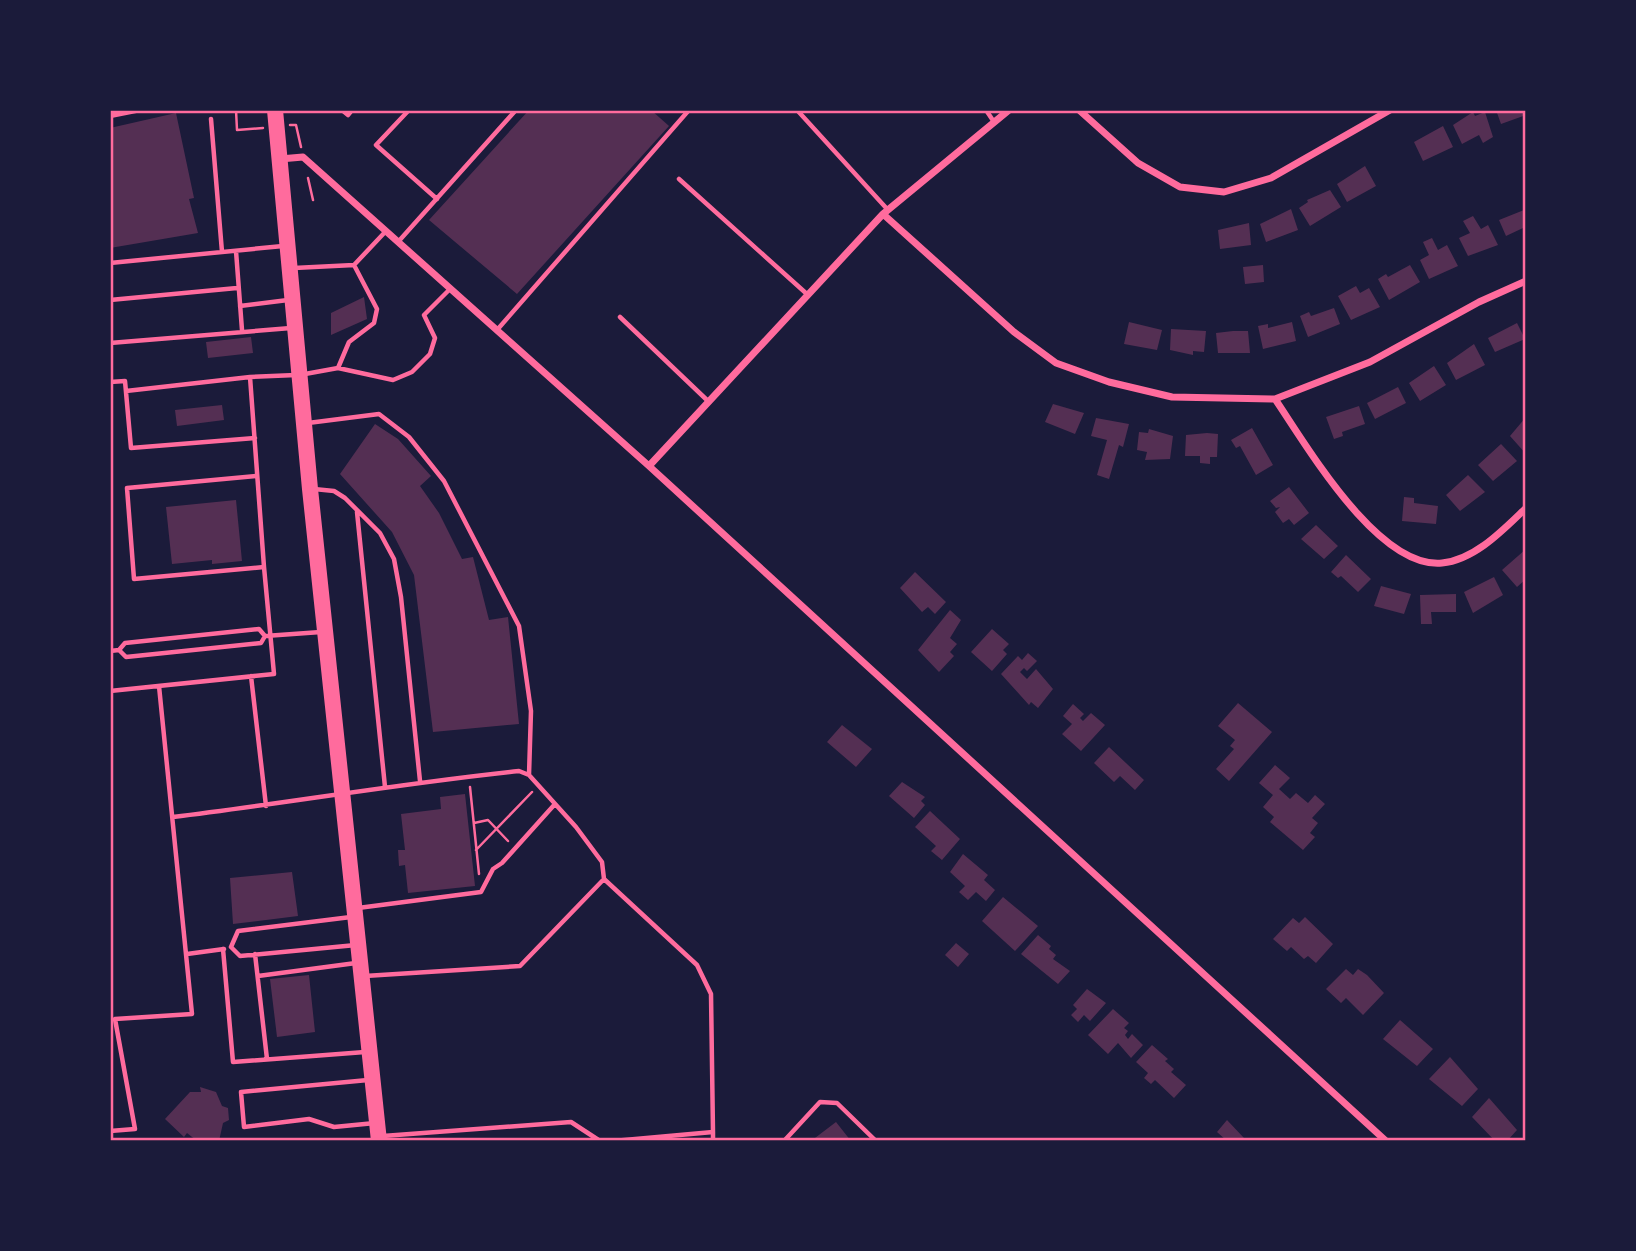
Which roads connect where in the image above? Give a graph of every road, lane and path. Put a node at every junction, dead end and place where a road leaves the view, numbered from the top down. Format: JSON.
{"nodes":[{"id":1,"x":140,"y":110,"type":"edge"},
{"id":2,"x":236,"y":110,"type":"edge"},
{"id":3,"x":275,"y":110,"type":"edge"},
{"id":4,"x":342,"y":110,"type":"edge"},
{"id":5,"x":352,"y":110,"type":"edge"},
{"id":6,"x":409,"y":110,"type":"edge"},
{"id":7,"x":516,"y":110,"type":"edge"},
{"id":8,"x":689,"y":110,"type":"edge"},
{"id":9,"x":797,"y":110,"type":"edge"},
{"id":10,"x":986,"y":110,"type":"edge"},
{"id":11,"x":1009,"y":110,"type":"edge"},
{"id":12,"x":1079,"y":110,"type":"edge"},
{"id":13,"x":1390,"y":110,"type":"edge"},
{"id":14,"x":110,"y":116,"type":"edge"},
{"id":15,"x":211,"y":119,"type":"dead end"},
{"id":16,"x":995,"y":122,"type":"junction"},
{"id":17,"x":251,"y":129,"type":"dead end"},
{"id":18,"x":279,"y":159,"type":"junction"},
{"id":19,"x":679,"y":179,"type":"dead end"},
{"id":20,"x":437,"y":199,"type":"junction"},
{"id":21,"x":886,"y":212,"type":"junction"},
{"id":22,"x":386,"y":231,"type":"junction"},
{"id":23,"x":398,"y":242,"type":"junction"},
{"id":24,"x":287,"y":246,"type":"junction"},
{"id":25,"x":236,"y":251,"type":"junction"},
{"id":26,"x":222,"y":252,"type":"junction"},
{"id":27,"x":110,"y":263,"type":"edge"},
{"id":28,"x":354,"y":265,"type":"junction"},
{"id":29,"x":289,"y":268,"type":"junction"},
{"id":30,"x":1526,"y":281,"type":"edge"},
{"id":31,"x":237,"y":288,"type":"junction"},
{"id":32,"x":450,"y":289,"type":"junction"},
{"id":33,"x":808,"y":295,"type":"junction"},
{"id":34,"x":110,"y":300,"type":"edge"},
{"id":35,"x":292,"y":300,"type":"junction"},
{"id":36,"x":240,"y":306,"type":"junction"},
{"id":37,"x":620,"y":317,"type":"dead end"},
{"id":38,"x":295,"y":328,"type":"junction"},
{"id":39,"x":242,"y":330,"type":"junction"},
{"id":40,"x":497,"y":330,"type":"junction"},
{"id":41,"x":110,"y":343,"type":"edge"},
{"id":42,"x":338,"y":368,"type":"junction"},
{"id":43,"x":299,"y":375,"type":"junction"},
{"id":44,"x":250,"y":377,"type":"junction"},
{"id":45,"x":110,"y":382,"type":"edge"},
{"id":46,"x":126,"y":391,"type":"junction"},
{"id":47,"x":1276,"y":399,"type":"junction"},
{"id":48,"x":709,"y":401,"type":"junction"},
{"id":49,"x":304,"y":424,"type":"junction"},
{"id":50,"x":255,"y":438,"type":"junction"},
{"id":51,"x":649,"y":466,"type":"junction"},
{"id":52,"x":257,"y":476,"type":"junction"},
{"id":53,"x":310,"y":489,"type":"junction"},
{"id":54,"x":1526,"y":508,"type":"edge"},
{"id":55,"x":357,"y":511,"type":"junction"},
{"id":56,"x":264,"y":567,"type":"junction"},
{"id":57,"x":325,"y":631,"type":"junction"},
{"id":58,"x":268,"y":636,"type":"junction"},
{"id":59,"x":119,"y":650,"type":"junction"},
{"id":60,"x":110,"y":651,"type":"edge"},
{"id":61,"x":251,"y":676,"type":"junction"},
{"id":62,"x":159,"y":686,"type":"junction"},
{"id":63,"x":110,"y":691,"type":"edge"},
{"id":64,"x":529,"y":775,"type":"junction"},
{"id":65,"x":469,"y":776,"type":"junction"},
{"id":66,"x":420,"y":781,"type":"junction"},
{"id":67,"x":538,"y":786,"type":"junction"},
{"id":68,"x":386,"y":787,"type":"junction"},
{"id":69,"x":342,"y":794,"type":"junction"},
{"id":70,"x":555,"y":804,"type":"junction"},
{"id":71,"x":266,"y":806,"type":"junction"},
{"id":72,"x":173,"y":817,"type":"junction"},
{"id":73,"x":474,"y":822,"type":"junction"},
{"id":74,"x":498,"y":828,"type":"junction"},
{"id":75,"x":515,"y":849,"type":"junction"},
{"id":76,"x":476,"y":850,"type":"junction"},
{"id":77,"x":604,"y":878,"type":"junction"},
{"id":78,"x":481,"y":892,"type":"junction"},
{"id":79,"x":354,"y":912,"type":"junction"},
{"id":80,"x":358,"y":945,"type":"junction"},
{"id":81,"x":231,"y":947,"type":"junction"},
{"id":82,"x":223,"y":949,"type":"junction"},
{"id":83,"x":187,"y":954,"type":"junction"},
{"id":84,"x":255,"y":954,"type":"junction"},
{"id":85,"x":361,"y":970,"type":"junction"},
{"id":86,"x":258,"y":976,"type":"junction"},
{"id":87,"x":369,"y":1052,"type":"junction"},
{"id":88,"x":267,"y":1059,"type":"junction"},
{"id":89,"x":373,"y":1080,"type":"junction"},
{"id":90,"x":110,"y":1131,"type":"edge"},
{"id":91,"x":713,"y":1132,"type":"junction"},
{"id":92,"x":378,"y":1133,"type":"edge"},
{"id":93,"x":428,"y":1133,"type":"junction"},
{"id":94,"x":429,"y":1141,"type":"edge"},
{"id":95,"x":600,"y":1141,"type":"edge"},
{"id":96,"x":613,"y":1141,"type":"edge"},
{"id":97,"x":713,"y":1141,"type":"edge"},
{"id":98,"x":784,"y":1141,"type":"edge"},
{"id":99,"x":876,"y":1141,"type":"edge"},
{"id":100,"x":1385,"y":1141,"type":"edge"}],
"edges":[{"from":1,"to":14,"type":"lane"},
{"from":2,"to":17,"type":"path"},
{"from":3,"to":18,"type":"main road"},
{"from":4,"to":5,"type":"lane"},
{"from":6,"to":20,"type":"lane"},
{"from":7,"to":20,"type":"lane"},
{"from":8,"to":40,"type":"lane"},
{"from":9,"to":21,"type":"lane"},
{"from":10,"to":16,"type":"lane"},
{"from":11,"to":16,"type":"street"},
{"from":12,"to":13,"type":"street"},
{"from":15,"to":26,"type":"lane"},
{"from":16,"to":21,"type":"street"},
{"from":18,"to":22,"type":"street"},
{"from":18,"to":24,"type":"main road"},
{"from":19,"to":33,"type":"lane"},
{"from":20,"to":23,"type":"lane"},
{"from":21,"to":33,"type":"street"},
{"from":21,"to":47,"type":"street"},
{"from":22,"to":23,"type":"street"},
{"from":22,"to":28,"type":"lane"},
{"from":23,"to":32,"type":"street"},
{"from":24,"to":25,"type":"lane"},
{"from":24,"to":29,"type":"main road"},
{"from":25,"to":26,"type":"lane"},
{"from":25,"to":31,"type":"lane"},
{"from":26,"to":27,"type":"lane"},
{"from":28,"to":29,"type":"lane"},
{"from":28,"to":42,"type":"lane"},
{"from":29,"to":35,"type":"main road"},
{"from":30,"to":47,"type":"street"},
{"from":31,"to":34,"type":"lane"},
{"from":31,"to":36,"type":"lane"},
{"from":32,"to":40,"type":"street"},
{"from":32,"to":42,"type":"lane"},
{"from":33,"to":48,"type":"street"},
{"from":35,"to":36,"type":"lane"},
{"from":35,"to":38,"type":"main road"},
{"from":36,"to":39,"type":"lane"},
{"from":37,"to":48,"type":"lane"},
{"from":38,"to":39,"type":"lane"},
{"from":38,"to":43,"type":"main road"},
{"from":39,"to":41,"type":"lane"},
{"from":40,"to":51,"type":"street"},
{"from":42,"to":43,"type":"lane"},
{"from":43,"to":44,"type":"lane"},
{"from":43,"to":49,"type":"main road"},
{"from":44,"to":46,"type":"lane"},
{"from":44,"to":50,"type":"lane"},
{"from":45,"to":46,"type":"lane"},
{"from":46,"to":50,"type":"lane"},
{"from":47,"to":54,"type":"street"},
{"from":48,"to":51,"type":"street"},
{"from":49,"to":53,"type":"main road"},
{"from":49,"to":64,"type":"lane"},
{"from":50,"to":52,"type":"lane"},
{"from":51,"to":100,"type":"street"},
{"from":52,"to":56,"type":"lane"},
{"from":52,"to":56,"type":"lane"},
{"from":53,"to":55,"type":"lane"},
{"from":53,"to":57,"type":"main road"},
{"from":55,"to":66,"type":"lane"},
{"from":55,"to":68,"type":"lane"},
{"from":56,"to":58,"type":"lane"},
{"from":57,"to":58,"type":"lane"},
{"from":57,"to":69,"type":"main road"},
{"from":58,"to":59,"type":"lane"},
{"from":58,"to":59,"type":"lane"},
{"from":58,"to":61,"type":"lane"},
{"from":59,"to":60,"type":"lane"},
{"from":61,"to":62,"type":"lane"},
{"from":61,"to":71,"type":"lane"},
{"from":62,"to":63,"type":"lane"},
{"from":62,"to":72,"type":"lane"},
{"from":64,"to":65,"type":"lane"},
{"from":64,"to":67,"type":"lane"},
{"from":65,"to":66,"type":"lane"},
{"from":65,"to":73,"type":"path"},
{"from":66,"to":68,"type":"lane"},
{"from":67,"to":70,"type":"lane"},
{"from":67,"to":74,"type":"path"},
{"from":68,"to":69,"type":"lane"},
{"from":69,"to":71,"type":"lane"},
{"from":69,"to":79,"type":"main road"},
{"from":70,"to":75,"type":"lane"},
{"from":70,"to":77,"type":"lane"},
{"from":71,"to":72,"type":"lane"},
{"from":72,"to":83,"type":"lane"},
{"from":73,"to":74,"type":"path"},
{"from":73,"to":76,"type":"path"},
{"from":74,"to":75,"type":"path"},
{"from":74,"to":76,"type":"path"},
{"from":75,"to":78,"type":"lane"},
{"from":76,"to":78,"type":"path"},
{"from":77,"to":85,"type":"lane"},
{"from":77,"to":91,"type":"lane"},
{"from":78,"to":79,"type":"lane"},
{"from":79,"to":80,"type":"main road"},
{"from":79,"to":81,"type":"lane"},
{"from":80,"to":84,"type":"lane"},
{"from":80,"to":85,"type":"main road"},
{"from":81,"to":82,"type":"lane"},
{"from":81,"to":84,"type":"lane"},
{"from":82,"to":83,"type":"lane"},
{"from":82,"to":88,"type":"lane"},
{"from":83,"to":90,"type":"lane"},
{"from":84,"to":86,"type":"lane"},
{"from":85,"to":86,"type":"lane"},
{"from":85,"to":87,"type":"main road"},
{"from":86,"to":88,"type":"lane"},
{"from":87,"to":88,"type":"lane"},
{"from":87,"to":89,"type":"main road"},
{"from":89,"to":92,"type":"main road"},
{"from":89,"to":92,"type":"lane"},
{"from":91,"to":96,"type":"lane"},
{"from":91,"to":97,"type":"lane"},
{"from":92,"to":93,"type":"lane"},
{"from":93,"to":94,"type":"lane"},
{"from":93,"to":95,"type":"lane"},
{"from":98,"to":99,"type":"lane"}]}
